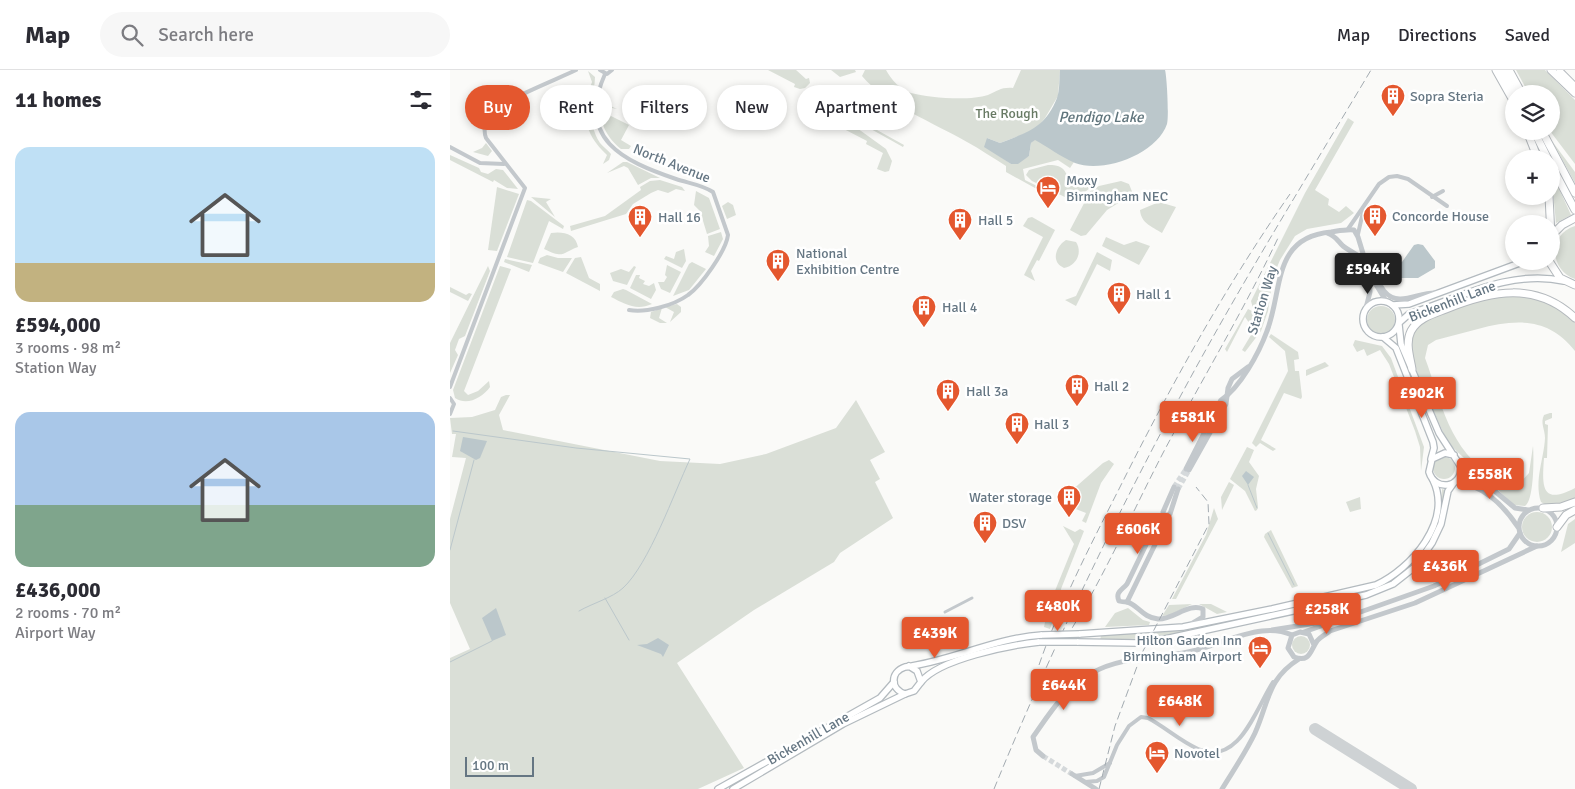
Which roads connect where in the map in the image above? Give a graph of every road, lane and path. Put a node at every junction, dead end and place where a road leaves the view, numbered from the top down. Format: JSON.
{"nodes":[{"id":1,"x":576,"y":70,"type":"edge"},
{"id":2,"x":600,"y":70,"type":"edge"},
{"id":3,"x":612,"y":70,"type":"edge"},
{"id":4,"x":1496,"y":70,"type":"edge"},
{"id":5,"x":1502,"y":70,"type":"edge"},
{"id":6,"x":1509,"y":70,"type":"edge"},
{"id":7,"x":1551,"y":70,"type":"edge"},
{"id":8,"x":1558,"y":70,"type":"edge"},
{"id":9,"x":605,"y":74,"type":"junction"},
{"id":10,"x":1510,"y":85,"type":"edge"},
{"id":11,"x":1517,"y":85,"type":"edge"},
{"id":12,"x":1505,"y":86,"type":"edge"},
{"id":13,"x":1574,"y":91,"type":"edge"},
{"id":14,"x":1547,"y":140,"type":"edge"},
{"id":15,"x":450,"y":147,"type":"edge"},
{"id":16,"x":504,"y":164,"type":"junction"},
{"id":17,"x":1560,"y":182,"type":"edge"},
{"id":18,"x":1443,"y":191,"type":"dead end"},
{"id":19,"x":1575,"y":193,"type":"edge"},
{"id":20,"x":1432,"y":197,"type":"junction"},
{"id":21,"x":1447,"y":206,"type":"dead end"},
{"id":22,"x":1365,"y":208,"type":"junction"},
{"id":23,"x":1575,"y":210,"type":"edge"},
{"id":24,"x":1574,"y":218,"type":"edge"},
{"id":25,"x":1560,"y":226,"type":"edge"},
{"id":26,"x":1346,"y":230,"type":"junction"},
{"id":27,"x":1324,"y":232,"type":"junction"},
{"id":28,"x":1358,"y":237,"type":"junction"},
{"id":29,"x":1340,"y":240,"type":"junction"},
{"id":30,"x":1349,"y":248,"type":"junction"},
{"id":31,"x":1364,"y":261,"type":"junction"},
{"id":32,"x":1505,"y":269,"type":"edge"},
{"id":33,"x":1554,"y":270,"type":"edge"},
{"id":34,"x":1368,"y":273,"type":"junction"},
{"id":35,"x":1564,"y":281,"type":"junction"},
{"id":36,"x":1575,"y":285,"type":"edge"},
{"id":37,"x":1439,"y":293,"type":"junction"},
{"id":38,"x":1386,"y":301,"type":"junction"},
{"id":39,"x":1393,"y":305,"type":"junction"},
{"id":40,"x":1366,"y":308,"type":"junction"},
{"id":41,"x":628,"y":310,"type":"dead end"},
{"id":42,"x":1575,"y":318,"type":"edge"},
{"id":43,"x":1399,"y":323,"type":"junction"},
{"id":44,"x":1384,"y":337,"type":"junction"},
{"id":45,"x":1412,"y":369,"type":"junction"},
{"id":46,"x":450,"y":386,"type":"edge"},
{"id":47,"x":450,"y":398,"type":"edge"},
{"id":48,"x":450,"y":414,"type":"edge"},
{"id":49,"x":1454,"y":455,"type":"junction"},
{"id":50,"x":1460,"y":462,"type":"junction"},
{"id":51,"x":1430,"y":463,"type":"junction"},
{"id":52,"x":1188,"y":469,"type":"tunnel mouth"},
{"id":53,"x":1433,"y":480,"type":"junction"},
{"id":54,"x":1454,"y":483,"type":"junction"},
{"id":55,"x":1176,"y":488,"type":"tunnel mouth"},
{"id":56,"x":1575,"y":502,"type":"edge"},
{"id":57,"x":1543,"y":508,"type":"junction"},
{"id":58,"x":1529,"y":509,"type":"junction"},
{"id":59,"x":1575,"y":510,"type":"edge"},
{"id":60,"x":1165,"y":516,"type":"junction"},
{"id":61,"x":1557,"y":526,"type":"junction"},
{"id":62,"x":1519,"y":530,"type":"junction"},
{"id":63,"x":1537,"y":546,"type":"junction"},
{"id":64,"x":1123,"y":589,"type":"junction"},
{"id":65,"x":1131,"y":596,"type":"junction"},
{"id":66,"x":972,"y":598,"type":"dead end"},
{"id":67,"x":1127,"y":602,"type":"junction"},
{"id":68,"x":944,"y":612,"type":"dead end"},
{"id":69,"x":1344,"y":619,"type":"junction"},
{"id":70,"x":1183,"y":626,"type":"junction"},
{"id":71,"x":1264,"y":631,"type":"junction"},
{"id":72,"x":1304,"y":632,"type":"junction"},
{"id":73,"x":1292,"y":635,"type":"junction"},
{"id":74,"x":1314,"y":646,"type":"junction"},
{"id":75,"x":1299,"y":659,"type":"junction"},
{"id":76,"x":909,"y":666,"type":"junction"},
{"id":77,"x":1274,"y":680,"type":"junction"},
{"id":78,"x":894,"y":682,"type":"junction"},
{"id":79,"x":920,"y":684,"type":"junction"},
{"id":80,"x":905,"y":694,"type":"junction"},
{"id":81,"x":1043,"y":756,"type":"tunnel mouth"},
{"id":82,"x":1110,"y":763,"type":"junction"},
{"id":83,"x":1073,"y":775,"type":"joint"},
{"id":84,"x":1085,"y":782,"type":"junction"},
{"id":85,"x":718,"y":789,"type":"edge"},
{"id":86,"x":733,"y":789,"type":"edge"},
{"id":87,"x":1096,"y":789,"type":"edge"},
{"id":88,"x":1222,"y":789,"type":"edge"}],
"edges":[{"from":1,"to":16,"type":"street"},
{"from":2,"to":9,"type":"street"},
{"from":3,"to":9,"type":"street"},
{"from":4,"to":12,"type":"highway"},
{"from":5,"to":10,"type":"highway"},
{"from":6,"to":11,"type":"highway"},
{"from":7,"to":13,"type":"highway"},
{"from":8,"to":13,"type":"highway"},
{"from":9,"to":41,"type":"street","name":"North Avenue"},
{"from":14,"to":19,"type":"highway"},
{"from":15,"to":16,"type":"street"},
{"from":16,"to":46,"type":"street"},
{"from":17,"to":23,"type":"highway"},
{"from":18,"to":20,"type":"street"},
{"from":20,"to":21,"type":"street"},
{"from":20,"to":22,"type":"street"},
{"from":22,"to":26,"type":"street"},
{"from":22,"to":28,"type":"street"},
{"from":24,"to":25,"type":"highway"},
{"from":26,"to":27,"type":"street","name":"Station Way"},
{"from":26,"to":28,"type":"street"},
{"from":26,"to":29,"type":"street"},
{"from":27,"to":29,"type":"street"},
{"from":27,"to":52,"type":"street","name":"Station Way"},
{"from":28,"to":30,"type":"street"},
{"from":28,"to":31,"type":"street"},
{"from":29,"to":30,"type":"street"},
{"from":30,"to":31,"type":"street"},
{"from":31,"to":34,"type":"street"},
{"from":31,"to":37,"type":"street"},
{"from":32,"to":37,"type":"main road","name":"Bickenhill Lane"},
{"from":33,"to":35,"type":"highway"},
{"from":34,"to":38,"type":"street"},
{"from":34,"to":40,"type":"street"},
{"from":35,"to":36,"type":"highway"},
{"from":35,"to":43,"type":"main road","name":"Bickenhill Lane"},
{"from":37,"to":39,"type":"main road","name":"Bickenhill Lane"},
{"from":38,"to":39,"type":"main road"},
{"from":38,"to":40,"type":"main road"},
{"from":39,"to":43,"type":"main road"},
{"from":40,"to":44,"type":"main road"},
{"from":42,"to":45,"type":"highway"},
{"from":43,"to":44,"type":"main road"},
{"from":43,"to":45,"type":"main road","name":"Bickenhill Lane"},
{"from":44,"to":51,"type":"main road"},
{"from":45,"to":49,"type":"main road","name":"Bickenhill Lane"},
{"from":47,"to":48,"type":"street"},
{"from":49,"to":50,"type":"main road"},
{"from":49,"to":51,"type":"main road"},
{"from":50,"to":54,"type":"main road"},
{"from":50,"to":58,"type":"street"},
{"from":51,"to":53,"type":"main road"},
{"from":53,"to":54,"type":"main road"},
{"from":53,"to":70,"type":"main road"},
{"from":54,"to":62,"type":"street"},
{"from":54,"to":79,"type":"main road","bridge":true},
{"from":55,"to":60,"type":"street"},
{"from":56,"to":57,"type":"highway"},
{"from":57,"to":58,"type":"street"},
{"from":57,"to":61,"type":"street"},
{"from":58,"to":62,"type":"street"},
{"from":59,"to":61,"type":"highway"},
{"from":60,"to":64,"type":"street"},
{"from":60,"to":65,"type":"street"},
{"from":61,"to":63,"type":"street"},
{"from":62,"to":63,"type":"street"},
{"from":62,"to":69,"type":"street"},
{"from":63,"to":74,"type":"street"},
{"from":64,"to":65,"type":"street"},
{"from":64,"to":67,"type":"street"},
{"from":65,"to":67,"type":"street"},
{"from":66,"to":68,"type":"street"},
{"from":67,"to":70,"type":"street"},
{"from":69,"to":71,"type":"street"},
{"from":69,"to":72,"type":"street"},
{"from":70,"to":76,"type":"main road","bridge":true},
{"from":71,"to":73,"type":"street"},
{"from":71,"to":81,"type":"street"},
{"from":72,"to":73,"type":"street"},
{"from":72,"to":74,"type":"street"},
{"from":73,"to":75,"type":"street"},
{"from":74,"to":75,"type":"street"},
{"from":75,"to":77,"type":"street"},
{"from":76,"to":78,"type":"main road"},
{"from":76,"to":79,"type":"main road"},
{"from":77,"to":82,"type":"street"},
{"from":77,"to":88,"type":"street"},
{"from":78,"to":80,"type":"main road"},
{"from":78,"to":85,"type":"main road","name":"Bickenhill Lane"},
{"from":79,"to":80,"type":"main road"},
{"from":80,"to":86,"type":"main road","name":"Bickenhill Lane"},
{"from":82,"to":83,"type":"street"},
{"from":82,"to":84,"type":"street"},
{"from":83,"to":84,"type":"street"},
{"from":84,"to":87,"type":"street"}]}
